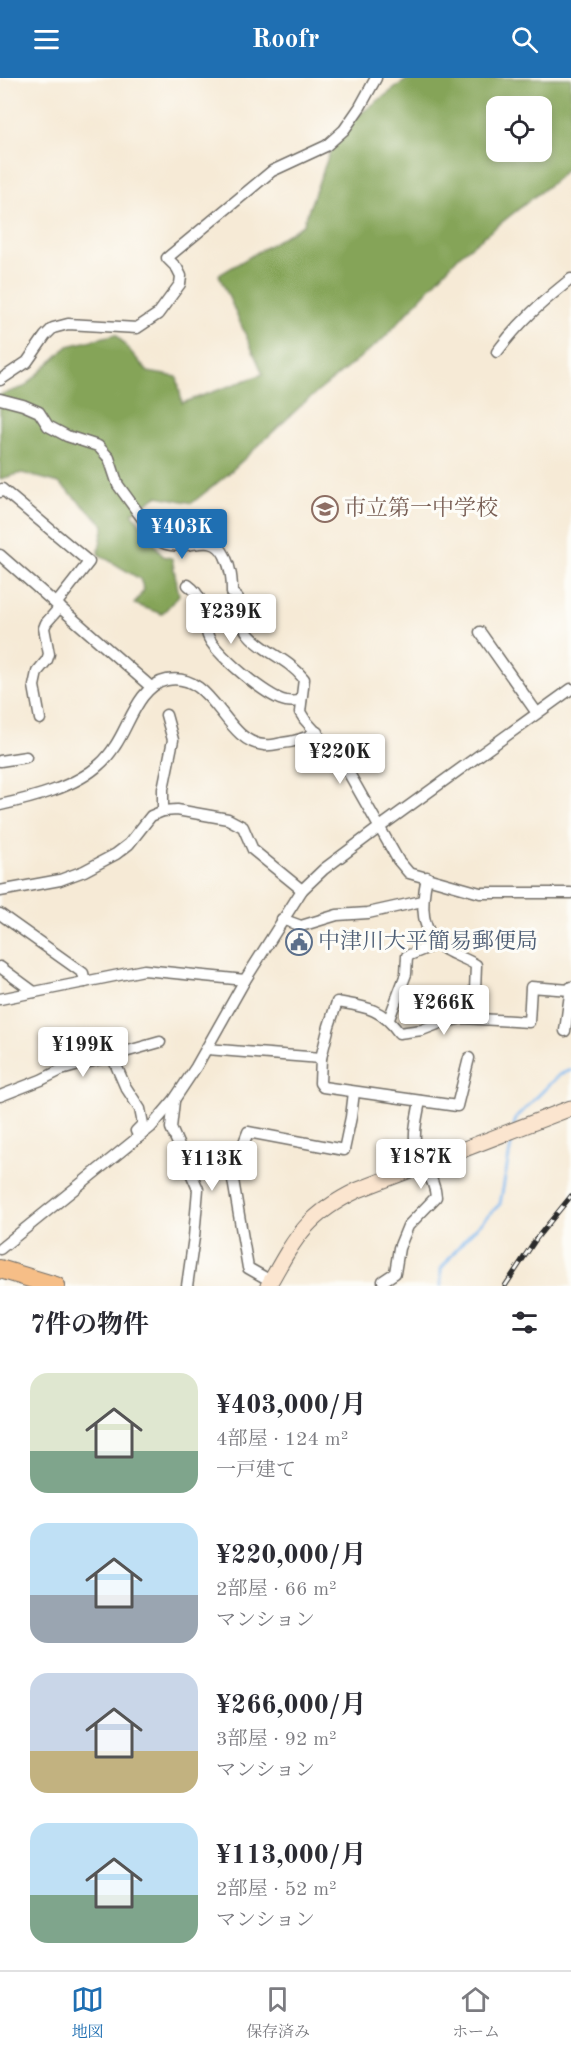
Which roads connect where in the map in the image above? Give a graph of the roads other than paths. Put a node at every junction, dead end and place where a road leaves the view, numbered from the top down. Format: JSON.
{"nodes":[{"id":1,"x":376,"y":78,"type":"edge"},
{"id":2,"x":571,"y":279,"type":"edge"},
{"id":3,"x":497,"y":352,"type":"dead end"},
{"id":4,"x":0,"y":380,"type":"edge"},
{"id":5,"x":0,"y":399,"type":"edge"},
{"id":6,"x":0,"y":492,"type":"edge"},
{"id":7,"x":0,"y":555,"type":"edge"},
{"id":8,"x":188,"y":585,"type":"dead end"},
{"id":9,"x":58,"y":606,"type":"junction"},
{"id":10,"x":480,"y":632,"type":"dead end"},
{"id":11,"x":151,"y":687,"type":"junction"},
{"id":12,"x":571,"y":689,"type":"edge"},
{"id":13,"x":301,"y":701,"type":"junction"},
{"id":14,"x":537,"y":713,"type":"junction"},
{"id":15,"x":166,"y":715,"type":"dead end"},
{"id":16,"x":40,"y":719,"type":"dead end"},
{"id":17,"x":317,"y":732,"type":"junction"},
{"id":18,"x":26,"y":757,"type":"dead end"},
{"id":19,"x":0,"y":761,"type":"edge"},
{"id":20,"x":0,"y":805,"type":"edge"},
{"id":21,"x":163,"y":811,"type":"junction"},
{"id":22,"x":380,"y":827,"type":"junction"},
{"id":23,"x":427,"y":877,"type":"junction"},
{"id":24,"x":302,"y":890,"type":"junction"},
{"id":25,"x":0,"y":891,"type":"edge"},
{"id":26,"x":571,"y":893,"type":"edge"},
{"id":27,"x":422,"y":901,"type":"junction"},
{"id":28,"x":0,"y":914,"type":"edge"},
{"id":29,"x":282,"y":919,"type":"junction"},
{"id":30,"x":439,"y":943,"type":"junction"},
{"id":31,"x":0,"y":967,"type":"edge"},
{"id":32,"x":245,"y":980,"type":"junction"},
{"id":33,"x":85,"y":982,"type":"junction"},
{"id":34,"x":571,"y":989,"type":"edge"},
{"id":35,"x":34,"y":992,"type":"junction"},
{"id":36,"x":0,"y":999,"type":"edge"},
{"id":37,"x":474,"y":1018,"type":"junction"},
{"id":38,"x":389,"y":1019,"type":"junction"},
{"id":39,"x":565,"y":1031,"type":"dead end"},
{"id":40,"x":160,"y":1042,"type":"dead end"},
{"id":41,"x":207,"y":1049,"type":"junction"},
{"id":42,"x":112,"y":1056,"type":"junction"},
{"id":43,"x":321,"y":1058,"type":"junction"},
{"id":44,"x":469,"y":1058,"type":"dead end"},
{"id":45,"x":354,"y":1092,"type":"junction"},
{"id":46,"x":0,"y":1096,"type":"edge"},
{"id":47,"x":174,"y":1100,"type":"junction"},
{"id":48,"x":420,"y":1101,"type":"junction"},
{"id":49,"x":571,"y":1108,"type":"edge"},
{"id":50,"x":139,"y":1137,"type":"junction"},
{"id":51,"x":185,"y":1160,"type":"junction"},
{"id":52,"x":424,"y":1165,"type":"junction"},
{"id":53,"x":232,"y":1174,"type":"junction"},
{"id":54,"x":0,"y":1249,"type":"edge"},
{"id":55,"x":0,"y":1269,"type":"edge"},
{"id":56,"x":383,"y":1281,"type":"dead end"},
{"id":57,"x":269,"y":1284,"type":"edge"},
{"id":58,"x":56,"y":1286,"type":"edge"},
{"id":59,"x":187,"y":1286,"type":"edge"}],
"edges":[{"from":1,"to":4,"type":"street"},
{"from":2,"to":3,"type":"street"},
{"from":5,"to":13,"type":"street"},
{"from":6,"to":9,"type":"street"},
{"from":7,"to":9,"type":"street"},
{"from":8,"to":13,"type":"street"},
{"from":9,"to":11,"type":"street"},
{"from":9,"to":16,"type":"street"},
{"from":10,"to":14,"type":"street"},
{"from":11,"to":17,"type":"street"},
{"from":11,"to":20,"type":"street"},
{"from":12,"to":14,"type":"street"},
{"from":13,"to":17,"type":"street"},
{"from":14,"to":22,"type":"street"},
{"from":15,"to":21,"type":"street"},
{"from":17,"to":22,"type":"street"},
{"from":18,"to":19,"type":"street"},
{"from":21,"to":24,"type":"street"},
{"from":21,"to":25,"type":"street"},
{"from":22,"to":23,"type":"street"},
{"from":22,"to":24,"type":"street"},
{"from":23,"to":26,"type":"street"},
{"from":23,"to":27,"type":"street"},
{"from":24,"to":29,"type":"street"},
{"from":27,"to":29,"type":"street"},
{"from":27,"to":30,"type":"street"},
{"from":28,"to":33,"type":"street"},
{"from":29,"to":32,"type":"street"},
{"from":30,"to":37,"type":"street"},
{"from":30,"to":38,"type":"street"},
{"from":31,"to":35,"type":"street"},
{"from":32,"to":33,"type":"street"},
{"from":32,"to":41,"type":"street"},
{"from":33,"to":35,"type":"street"},
{"from":34,"to":37,"type":"street"},
{"from":34,"to":39,"type":"street"},
{"from":35,"to":36,"type":"street"},
{"from":37,"to":38,"type":"street"},
{"from":38,"to":43,"type":"street"},
{"from":40,"to":42,"type":"street"},
{"from":41,"to":43,"type":"street"},
{"from":41,"to":47,"type":"street"},
{"from":42,"to":46,"type":"street"},
{"from":42,"to":50,"type":"street"},
{"from":43,"to":45,"type":"street"},
{"from":44,"to":48,"type":"street"},
{"from":45,"to":48,"type":"street"},
{"from":45,"to":53,"type":"street"},
{"from":47,"to":50,"type":"street"},
{"from":47,"to":51,"type":"street"},
{"from":48,"to":52,"type":"street"},
{"from":49,"to":52,"type":"street"},
{"from":50,"to":54,"type":"street"},
{"from":51,"to":53,"type":"street"},
{"from":51,"to":59,"type":"street"},
{"from":52,"to":56,"type":"street"},
{"from":52,"to":57,"type":"street"},
{"from":53,"to":57,"type":"street"},
{"from":55,"to":58,"type":"highway"}]}
